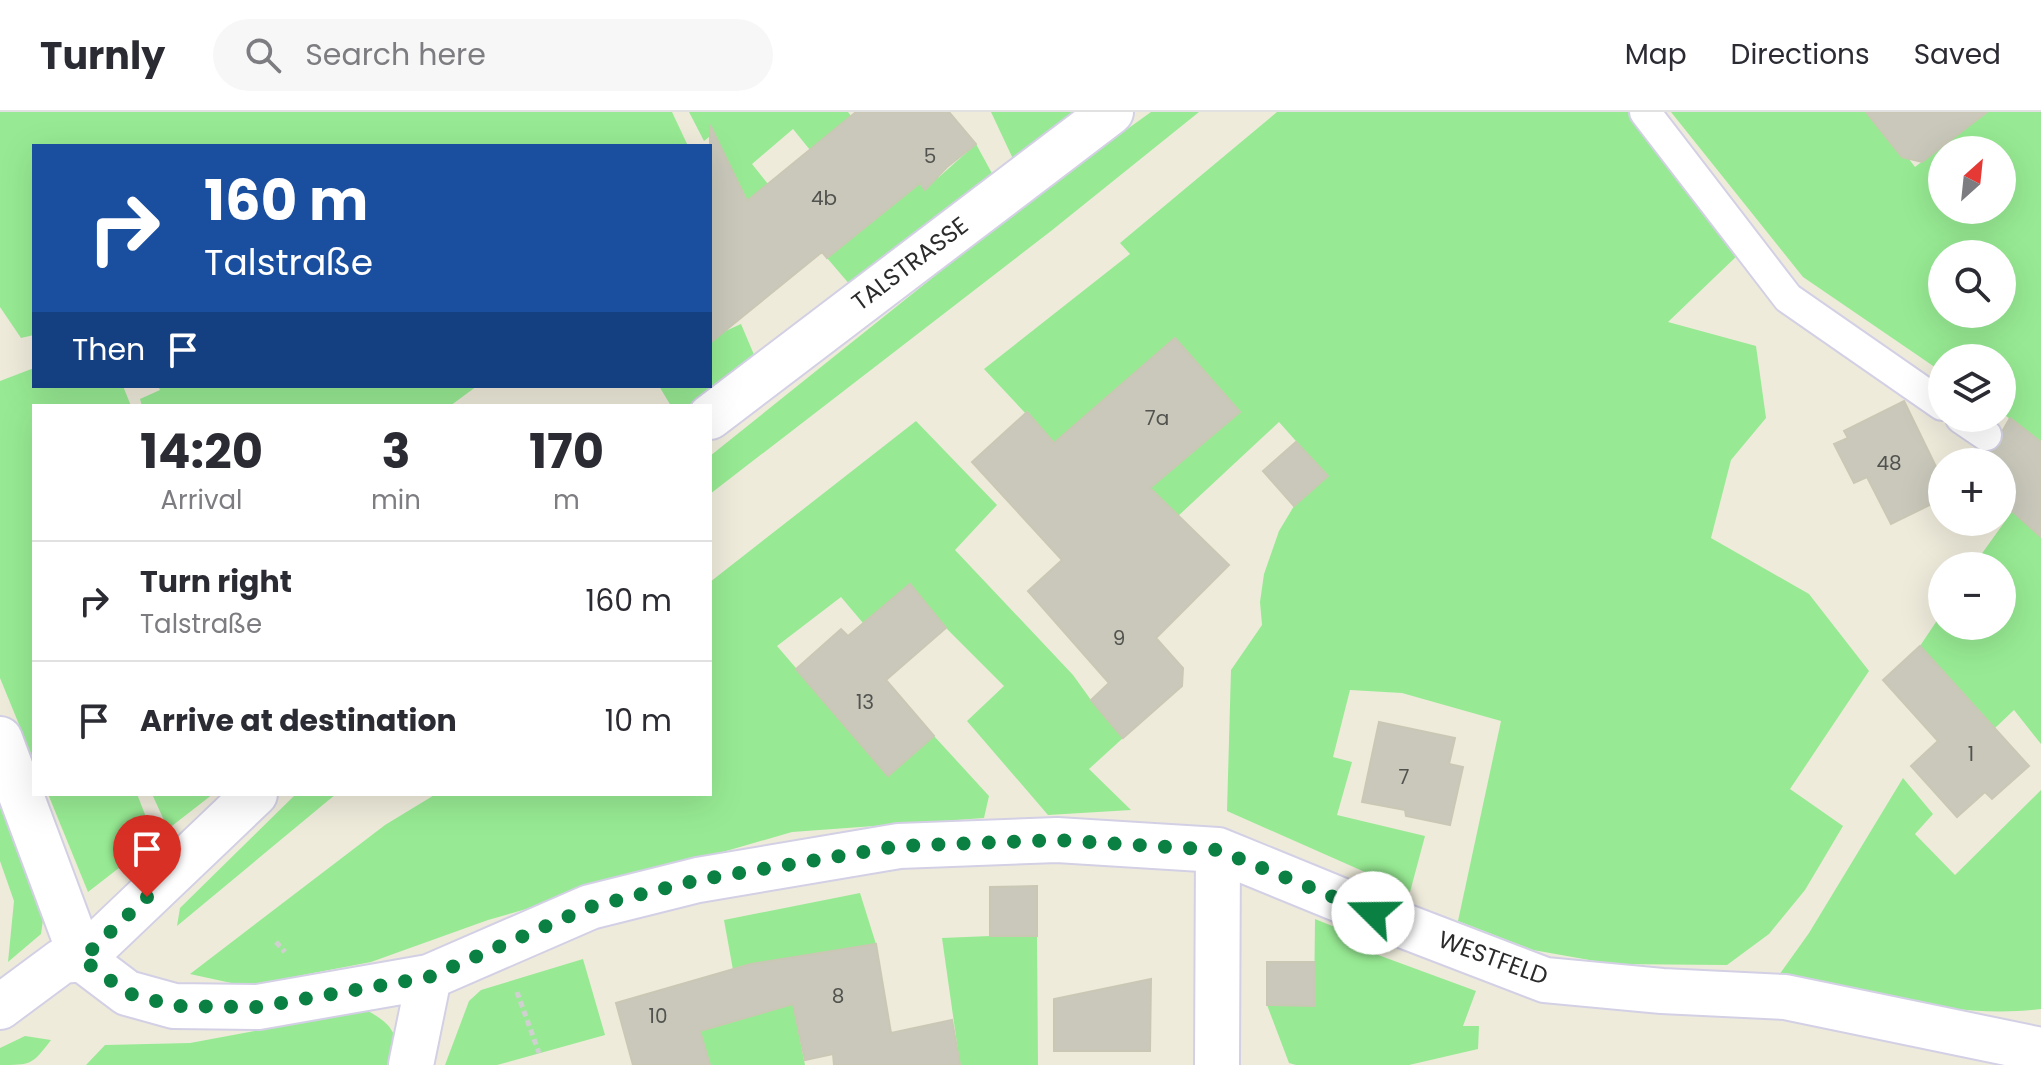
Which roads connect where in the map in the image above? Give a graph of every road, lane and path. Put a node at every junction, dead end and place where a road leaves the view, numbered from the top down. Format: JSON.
{"nodes":[{"id":1,"x":1111,"y":112,"type":"edge"},
{"id":2,"x":1645,"y":112,"type":"edge"},
{"id":3,"x":1928,"y":395,"type":"edge"},
{"id":4,"x":712,"y":415,"type":"edge"},
{"id":5,"x":1982,"y":432,"type":"edge"},
{"id":6,"x":1986,"y":435,"type":"dead end"},
{"id":7,"x":0,"y":739,"type":"edge"},
{"id":8,"x":253,"y":796,"type":"edge"},
{"id":9,"x":1218,"y":850,"type":"junction"},
{"id":10,"x":500,"y":946,"type":"junction"},
{"id":11,"x":82,"y":959,"type":"junction"},
{"id":12,"x":429,"y":977,"type":"junction"},
{"id":13,"x":0,"y":1007,"type":"edge"},
{"id":14,"x":2041,"y":1050,"type":"edge"},
{"id":15,"x":539,"y":1053,"type":"dead end"},
{"id":16,"x":411,"y":1065,"type":"edge"},
{"id":17,"x":1217,"y":1065,"type":"edge"}],
"edges":[{"from":1,"to":4,"type":"street","name":"TALSTRASSE"},
{"from":2,"to":3,"type":"lane"},
{"from":5,"to":6,"type":"lane"},
{"from":7,"to":11,"type":"street"},
{"from":8,"to":11,"type":"street"},
{"from":9,"to":10,"type":"street","name":"WESTFELD"},
{"from":9,"to":14,"type":"street","name":"WESTFELD"},
{"from":9,"to":17,"type":"street"},
{"from":10,"to":12,"type":"street","name":"WESTFELD"},
{"from":10,"to":15,"type":"path"},
{"from":11,"to":12,"type":"street","name":"WESTFELD"},
{"from":11,"to":13,"type":"street"},
{"from":12,"to":16,"type":"street"}]}
